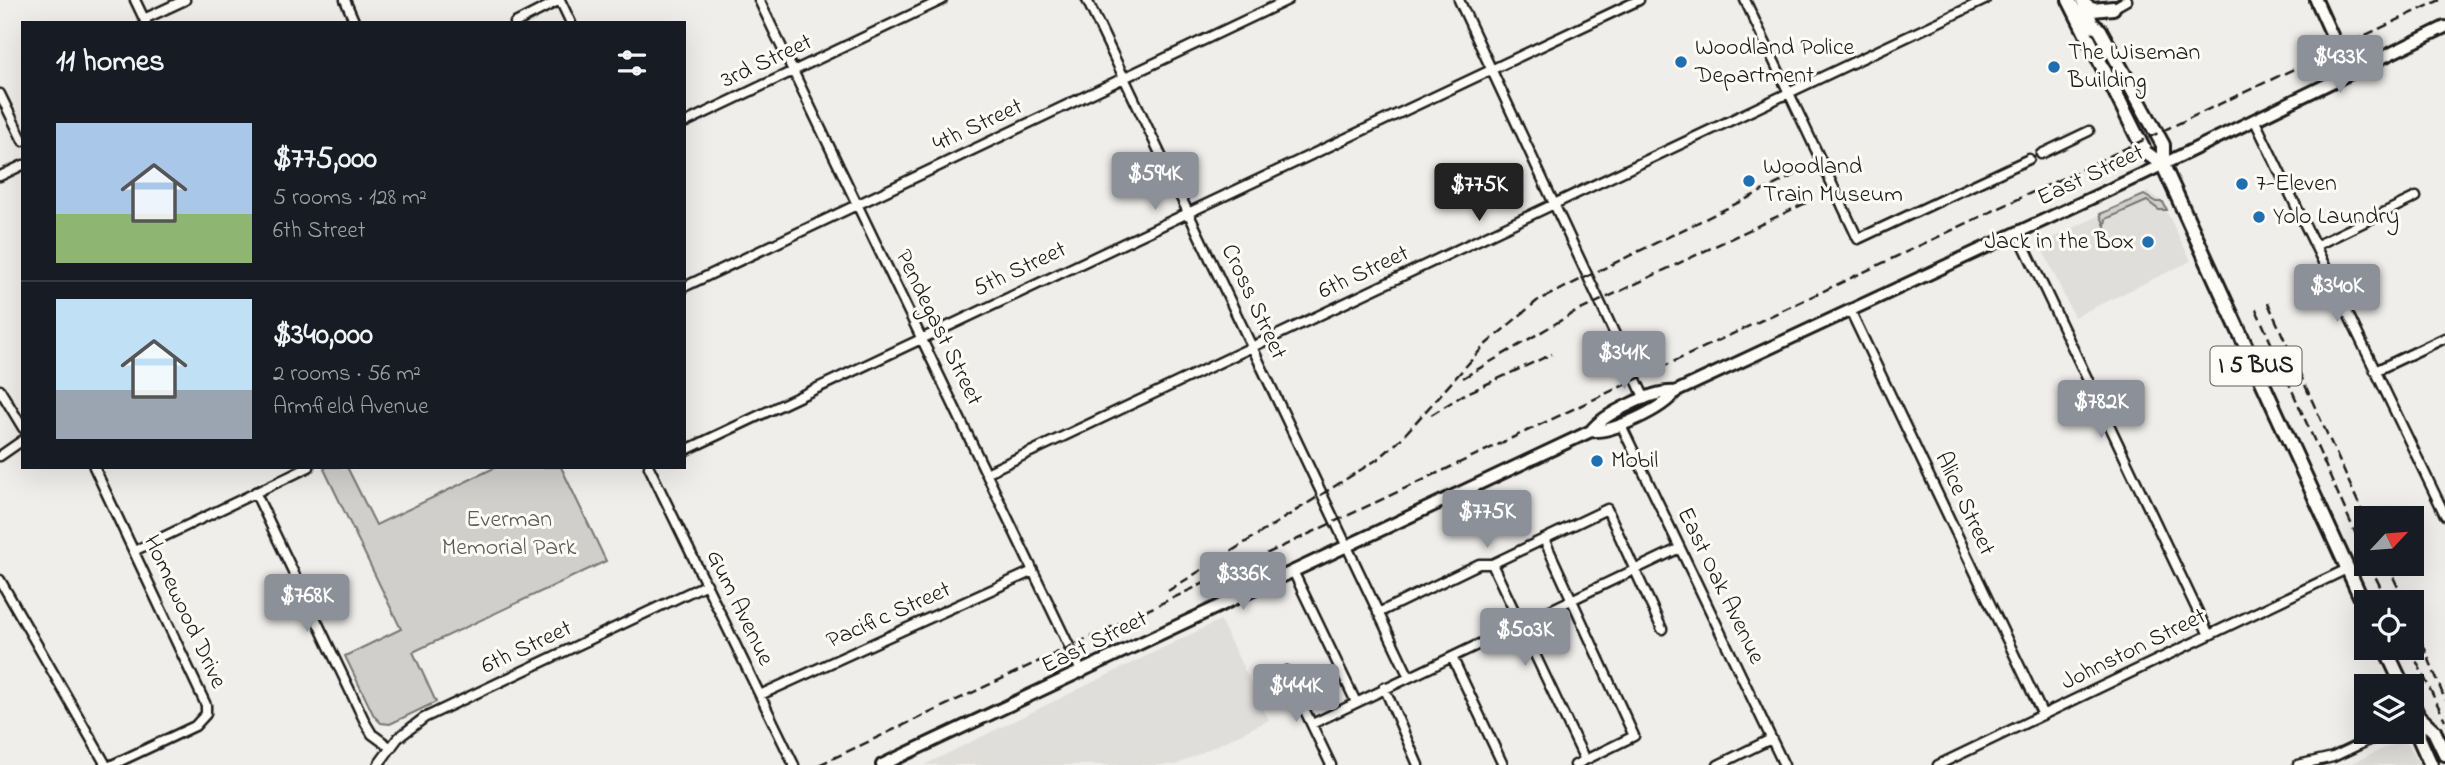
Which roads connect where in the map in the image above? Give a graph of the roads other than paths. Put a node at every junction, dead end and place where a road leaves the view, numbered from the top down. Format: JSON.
{"nodes":[{"id":1,"x":135,"y":0,"type":"edge"},
{"id":2,"x":185,"y":0,"type":"edge"},
{"id":3,"x":345,"y":0,"type":"edge"},
{"id":4,"x":560,"y":0,"type":"edge"},
{"id":5,"x":759,"y":0,"type":"edge"},
{"id":6,"x":942,"y":0,"type":"edge"},
{"id":7,"x":1087,"y":0,"type":"edge"},
{"id":8,"x":1288,"y":0,"type":"edge"},
{"id":9,"x":1459,"y":0,"type":"edge"},
{"id":10,"x":1639,"y":0,"type":"edge"},
{"id":11,"x":1745,"y":0,"type":"edge"},
{"id":12,"x":1985,"y":0,"type":"edge"},
{"id":13,"x":2069,"y":0,"type":"edge"},
{"id":14,"x":2127,"y":0,"type":"edge"},
{"id":15,"x":2316,"y":0,"type":"edge"},
{"id":16,"x":2084,"y":3,"type":"edge"},
{"id":17,"x":2113,"y":8,"type":"junction"},
{"id":18,"x":145,"y":21,"type":"edge"},
{"id":19,"x":354,"y":21,"type":"edge"},
{"id":20,"x":518,"y":21,"type":"edge"},
{"id":21,"x":569,"y":21,"type":"edge"},
{"id":22,"x":2445,"y":27,"type":"edge"},
{"id":23,"x":2100,"y":30,"type":"junction"},
{"id":24,"x":1491,"y":70,"type":"junction"},
{"id":25,"x":793,"y":71,"type":"junction"},
{"id":26,"x":2349,"y":73,"type":"junction"},
{"id":27,"x":1124,"y":78,"type":"junction"},
{"id":28,"x":1790,"y":92,"type":"junction"},
{"id":29,"x":0,"y":94,"type":"edge"},
{"id":30,"x":2254,"y":119,"type":"junction"},
{"id":31,"x":686,"y":122,"type":"edge"},
{"id":32,"x":2089,"y":131,"type":"dead end"},
{"id":33,"x":21,"y":137,"type":"edge"},
{"id":34,"x":2041,"y":154,"type":"dead end"},
{"id":35,"x":2029,"y":159,"type":"dead end"},
{"id":36,"x":2163,"y":165,"type":"junction"},
{"id":37,"x":21,"y":166,"type":"edge"},
{"id":38,"x":0,"y":176,"type":"edge"},
{"id":39,"x":2416,"y":197,"type":"dead end"},
{"id":40,"x":857,"y":204,"type":"junction"},
{"id":41,"x":1553,"y":204,"type":"junction"},
{"id":42,"x":1189,"y":212,"type":"junction"},
{"id":43,"x":2018,"y":233,"type":"junction"},
{"id":44,"x":2315,"y":246,"type":"junction"},
{"id":45,"x":686,"y":286,"type":"edge"},
{"id":46,"x":1850,"y":310,"type":"junction"},
{"id":47,"x":921,"y":338,"type":"junction"},
{"id":48,"x":2445,"y":338,"type":"edge"},
{"id":49,"x":1252,"y":347,"type":"junction"},
{"id":50,"x":2375,"y":371,"type":"junction"},
{"id":51,"x":0,"y":390,"type":"edge"},
{"id":52,"x":1675,"y":392,"type":"junction"},
{"id":53,"x":1645,"y":399,"type":"junction"},
{"id":54,"x":21,"y":425,"type":"edge"},
{"id":55,"x":1621,"y":425,"type":"junction"},
{"id":56,"x":1591,"y":431,"type":"junction"},
{"id":57,"x":21,"y":441,"type":"edge"},
{"id":58,"x":686,"y":450,"type":"edge"},
{"id":59,"x":0,"y":456,"type":"edge"},
{"id":60,"x":95,"y":469,"type":"edge"},
{"id":61,"x":305,"y":469,"type":"edge"},
{"id":62,"x":651,"y":469,"type":"edge"},
{"id":63,"x":986,"y":473,"type":"junction"},
{"id":64,"x":255,"y":492,"type":"junction"},
{"id":65,"x":2441,"y":496,"type":"edge"},
{"id":66,"x":2445,"y":515,"type":"edge"},
{"id":67,"x":1544,"y":540,"type":"junction"},
{"id":68,"x":1347,"y":545,"type":"junction"},
{"id":69,"x":1680,"y":548,"type":"junction"},
{"id":70,"x":134,"y":551,"type":"junction"},
{"id":71,"x":1492,"y":564,"type":"junction"},
{"id":72,"x":1633,"y":568,"type":"junction"},
{"id":73,"x":2347,"y":569,"type":"junction"},
{"id":74,"x":1033,"y":571,"type":"junction"},
{"id":75,"x":1293,"y":571,"type":"junction"},
{"id":76,"x":0,"y":580,"type":"edge"},
{"id":77,"x":707,"y":584,"type":"junction"},
{"id":78,"x":2357,"y":590,"type":"edge"},
{"id":79,"x":1572,"y":601,"type":"junction"},
{"id":80,"x":1378,"y":613,"type":"junction"},
{"id":81,"x":1521,"y":625,"type":"junction"},
{"id":82,"x":1662,"y":629,"type":"dead end"},
{"id":83,"x":2209,"y":635,"type":"junction"},
{"id":84,"x":1452,"y":657,"type":"junction"},
{"id":85,"x":1286,"y":671,"type":"dead end"},
{"id":86,"x":1082,"y":673,"type":"junction"},
{"id":87,"x":1409,"y":677,"type":"junction"},
{"id":88,"x":1384,"y":687,"type":"junction"},
{"id":89,"x":760,"y":695,"type":"junction"},
{"id":90,"x":1355,"y":700,"type":"junction"},
{"id":91,"x":2043,"y":715,"type":"junction"},
{"id":92,"x":1312,"y":723,"type":"junction"},
{"id":93,"x":2424,"y":724,"type":"edge"},
{"id":94,"x":1771,"y":739,"type":"junction"},
{"id":95,"x":2361,"y":744,"type":"edge"},
{"id":96,"x":2422,"y":744,"type":"edge"},
{"id":97,"x":391,"y":748,"type":"junction"},
{"id":98,"x":2444,"y":750,"type":"edge"},
{"id":99,"x":1585,"y":760,"type":"junction"},
{"id":100,"x":106,"y":765,"type":"edge"},
{"id":101,"x":112,"y":765,"type":"edge"},
{"id":102,"x":378,"y":765,"type":"edge"},
{"id":103,"x":794,"y":765,"type":"edge"},
{"id":104,"x":882,"y":765,"type":"edge"},
{"id":105,"x":1331,"y":765,"type":"edge"},
{"id":106,"x":1418,"y":765,"type":"edge"},
{"id":107,"x":1503,"y":765,"type":"edge"},
{"id":108,"x":1575,"y":765,"type":"edge"},
{"id":109,"x":1718,"y":765,"type":"edge"},
{"id":110,"x":1784,"y":765,"type":"edge"},
{"id":111,"x":1938,"y":765,"type":"edge"},
{"id":112,"x":2298,"y":765,"type":"edge"},
{"id":113,"x":2431,"y":765,"type":"edge"}],
"edges":[{"from":1,"to":18,"type":"street"},
{"from":2,"to":18,"type":"street"},
{"from":3,"to":19,"type":"street"},
{"from":4,"to":20,"type":"street"},
{"from":4,"to":21,"type":"street"},
{"from":5,"to":25,"type":"street","name":"Pendegast Street"},
{"from":6,"to":25,"type":"street","name":"3rd Street"},
{"from":7,"to":27,"type":"street","name":"Cross Street"},
{"from":8,"to":27,"type":"street","name":"4th Street"},
{"from":9,"to":24,"type":"street"},
{"from":10,"to":24,"type":"street","name":"5th Street"},
{"from":11,"to":28,"type":"street"},
{"from":12,"to":28,"type":"street","name":"6th Street"},
{"from":13,"to":36,"type":"main road","number":"I 5 BUS"},
{"from":14,"to":17,"type":"street"},
{"from":15,"to":26,"type":"main road"},
{"from":16,"to":17,"type":"main road"},
{"from":16,"to":23,"type":"main road","number":"I 5 BUS"},
{"from":17,"to":23,"type":"main road"},
{"from":22,"to":26,"type":"main road","name":"East Street"},
{"from":23,"to":36,"type":"main road","number":"I 5 BUS"},
{"from":24,"to":41,"type":"street"},
{"from":24,"to":42,"type":"street","name":"5th Street"},
{"from":25,"to":31,"type":"street","name":"3rd Street"},
{"from":25,"to":40,"type":"street","name":"Pendegast Street"},
{"from":26,"to":30,"type":"main road","name":"East Street"},
{"from":27,"to":40,"type":"street","name":"4th Street"},
{"from":27,"to":42,"type":"street","name":"Cross Street"},
{"from":28,"to":35,"type":"street"},
{"from":28,"to":41,"type":"street","name":"6th Street"},
{"from":29,"to":33,"type":"street"},
{"from":30,"to":36,"type":"main road","name":"East Street"},
{"from":30,"to":44,"type":"street"},
{"from":32,"to":34,"type":"street"},
{"from":36,"to":43,"type":"main road","name":"East Street"},
{"from":36,"to":73,"type":"main road","number":"I 5 BUS"},
{"from":37,"to":38,"type":"street"},
{"from":39,"to":44,"type":"street"},
{"from":40,"to":45,"type":"street","name":"4th Street"},
{"from":40,"to":47,"type":"street","name":"Pendegast Street"},
{"from":41,"to":49,"type":"street","name":"6th Street"},
{"from":41,"to":53,"type":"street"},
{"from":42,"to":47,"type":"street","name":"5th Street"},
{"from":42,"to":49,"type":"street","name":"Cross Street"},
{"from":43,"to":46,"type":"main road","name":"East Street"},
{"from":43,"to":83,"type":"street"},
{"from":44,"to":50,"type":"street"},
{"from":46,"to":52,"type":"main road","name":"East Street"},
{"from":46,"to":91,"type":"street","name":"Alice Street"},
{"from":47,"to":58,"type":"street","name":"5th Street"},
{"from":47,"to":63,"type":"street","name":"Pendegast Street"},
{"from":48,"to":50,"type":"street"},
{"from":49,"to":63,"type":"street","name":"6th Street"},
{"from":49,"to":68,"type":"street","name":"Cross Street"},
{"from":50,"to":65,"type":"street"},
{"from":51,"to":54,"type":"street"},
{"from":52,"to":53,"type":"main road","name":"East Street"},
{"from":52,"to":55,"type":"main road","name":"East Street"},
{"from":53,"to":56,"type":"main road","name":"East Street"},
{"from":55,"to":56,"type":"main road","name":"East Street"},
{"from":55,"to":69,"type":"street","name":"East Oak Avenue"},
{"from":56,"to":68,"type":"main road","name":"East Street"},
{"from":57,"to":59,"type":"street"},
{"from":60,"to":70,"type":"street","name":"Homewood Drive"},
{"from":61,"to":64,"type":"street"},
{"from":62,"to":77,"type":"street","name":"Gum Avenue"},
{"from":63,"to":74,"type":"street","name":"Pendegast Street"},
{"from":64,"to":70,"type":"street"},
{"from":64,"to":97,"type":"street"},
{"from":65,"to":66,"type":"street"},
{"from":67,"to":71,"type":"street"},
{"from":67,"to":72,"type":"street"},
{"from":67,"to":79,"type":"street"},
{"from":68,"to":75,"type":"main road","name":"East Street"},
{"from":68,"to":80,"type":"street","name":"Cross Street"},
{"from":69,"to":72,"type":"street"},
{"from":69,"to":94,"type":"street","name":"East Oak Avenue"},
{"from":70,"to":101,"type":"street","name":"Homewood Drive"},
{"from":71,"to":80,"type":"street"},
{"from":71,"to":81,"type":"street"},
{"from":72,"to":79,"type":"street"},
{"from":72,"to":82,"type":"street"},
{"from":73,"to":78,"type":"main road","number":"I 5 BUS"},
{"from":73,"to":83,"type":"street","name":"Johnston Street"},
{"from":74,"to":86,"type":"street","name":"Pendegast Street"},
{"from":74,"to":89,"type":"street","name":"Pacific Street"},
{"from":75,"to":86,"type":"main road","name":"East Street"},
{"from":75,"to":90,"type":"street"},
{"from":76,"to":100,"type":"street"},
{"from":77,"to":89,"type":"street","name":"Gum Avenue"},
{"from":77,"to":97,"type":"street","name":"6th Street"},
{"from":79,"to":81,"type":"street"},
{"from":79,"to":99,"type":"street"},
{"from":80,"to":87,"type":"street","name":"Cross Street"},
{"from":81,"to":84,"type":"street"},
{"from":81,"to":99,"type":"street"},
{"from":83,"to":91,"type":"street","name":"Johnston Street"},
{"from":84,"to":87,"type":"street"},
{"from":84,"to":107,"type":"street"},
{"from":85,"to":92,"type":"street"},
{"from":86,"to":104,"type":"main road","name":"East Street"},
{"from":87,"to":88,"type":"street"},
{"from":88,"to":90,"type":"street"},
{"from":88,"to":106,"type":"street"},
{"from":89,"to":103,"type":"street","name":"Gum Avenue"},
{"from":90,"to":92,"type":"street"},
{"from":91,"to":111,"type":"street","name":"Johnston Street"},
{"from":92,"to":105,"type":"street"},
{"from":93,"to":98,"type":"main road"},
{"from":94,"to":109,"type":"street"},
{"from":94,"to":110,"type":"street","name":"East Oak Avenue"},
{"from":95,"to":112,"type":"street"},
{"from":96,"to":113,"type":"main road"},
{"from":97,"to":102,"type":"street","name":"6th Street"},
{"from":99,"to":108,"type":"street"}]}
